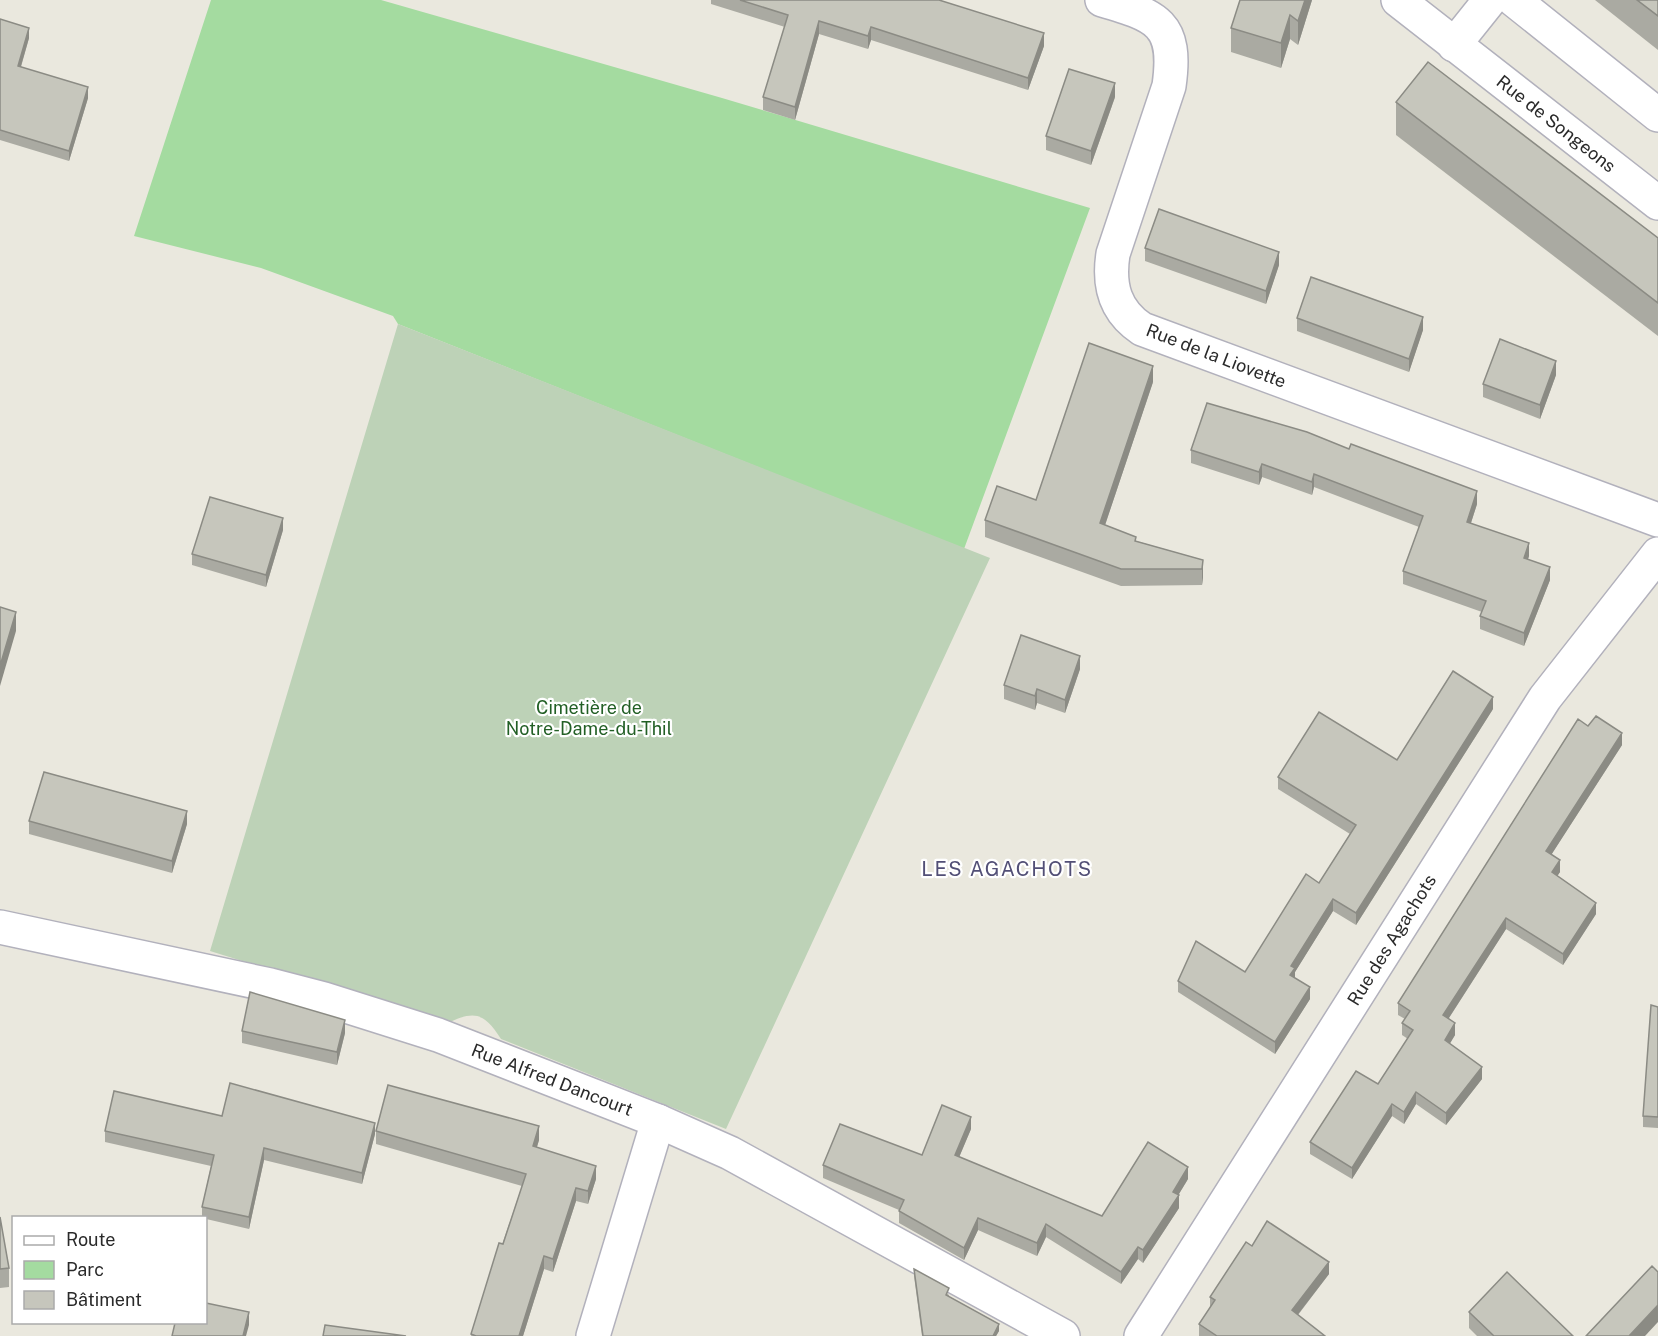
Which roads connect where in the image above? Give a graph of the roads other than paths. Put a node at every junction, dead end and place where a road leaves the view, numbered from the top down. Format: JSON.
{"nodes":[{"id":1,"x":1102,"y":0,"type":"edge"},
{"id":2,"x":1398,"y":0,"type":"edge"},
{"id":3,"x":1490,"y":0,"type":"edge"},
{"id":4,"x":1514,"y":0,"type":"edge"},
{"id":5,"x":1455,"y":45,"type":"junction"},
{"id":6,"x":1658,"y":115,"type":"edge"},
{"id":7,"x":1658,"y":203,"type":"edge"},
{"id":8,"x":1658,"y":520,"type":"edge"},
{"id":9,"x":1658,"y":554,"type":"edge"},
{"id":10,"x":0,"y":927,"type":"edge"},
{"id":11,"x":658,"y":1121,"type":"junction"},
{"id":12,"x":593,"y":1336,"type":"edge"},
{"id":13,"x":1063,"y":1336,"type":"edge"},
{"id":14,"x":1141,"y":1336,"type":"edge"}],
"edges":[{"from":1,"to":8,"type":"street","name":"Rue de la Liovette"},
{"from":2,"to":5,"type":"street","name":"Rue de Songeons"},
{"from":3,"to":5,"type":"street"},
{"from":4,"to":6,"type":"street"},
{"from":5,"to":7,"type":"street","name":"Rue de Songeons"},
{"from":9,"to":14,"type":"street","name":"Rue des Agachots"},
{"from":10,"to":11,"type":"street","name":"Rue Alfred Dancourt"},
{"from":11,"to":12,"type":"street"},
{"from":11,"to":13,"type":"street","name":"Rue Alfred Dancourt"}]}
